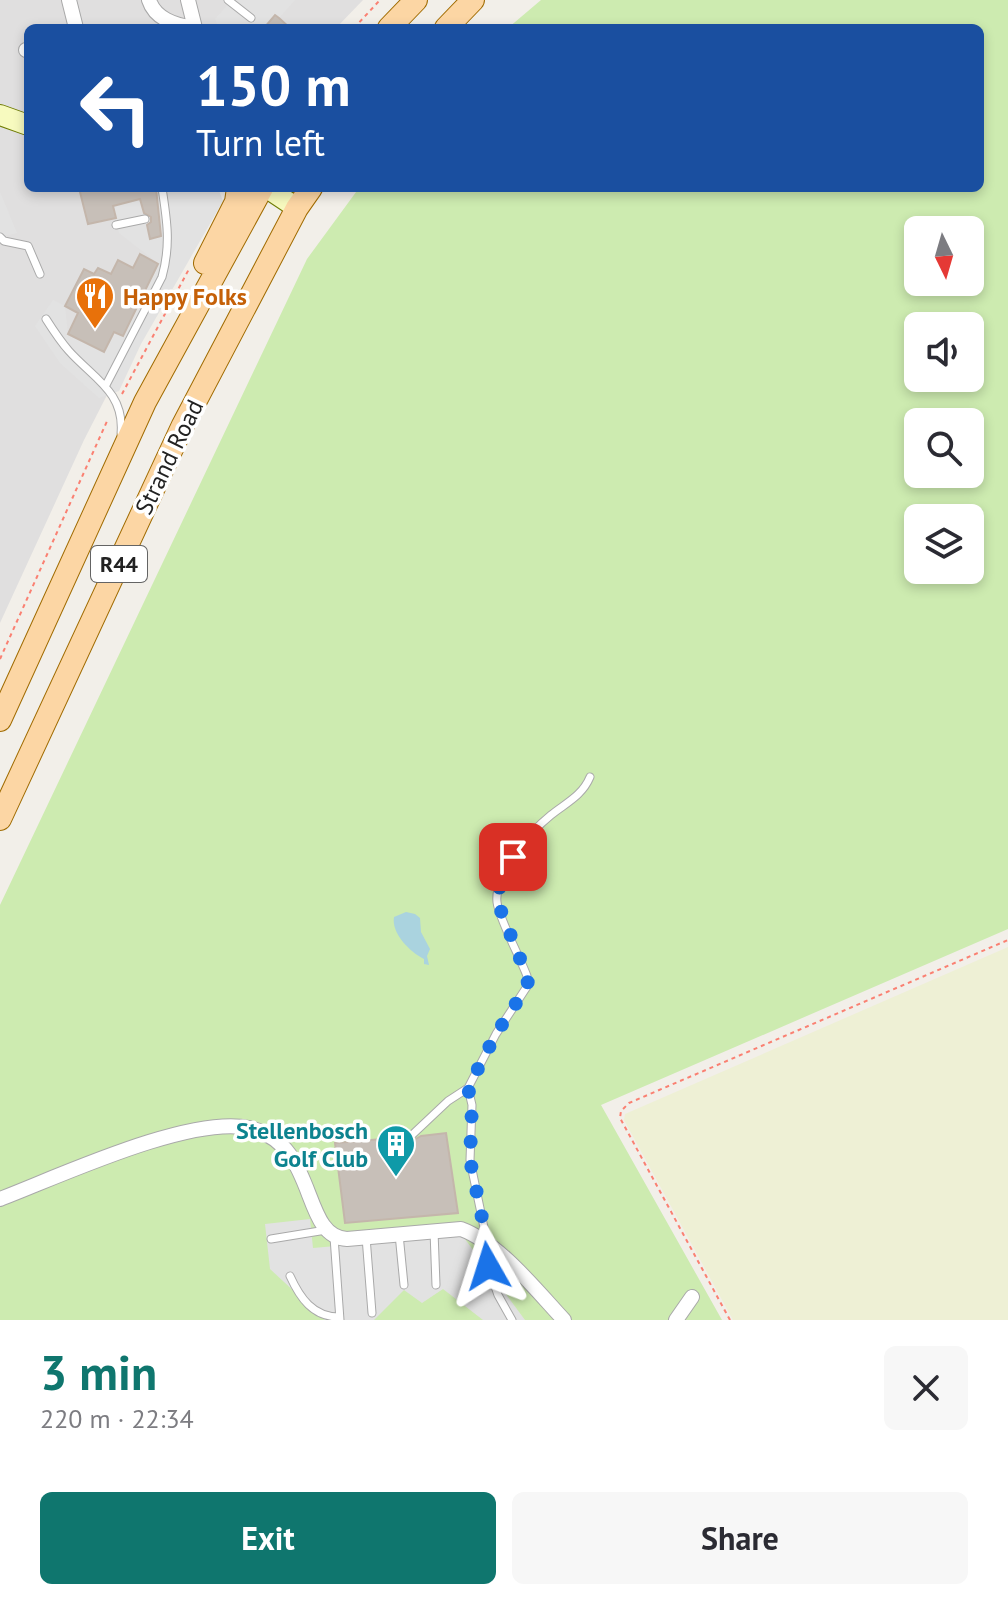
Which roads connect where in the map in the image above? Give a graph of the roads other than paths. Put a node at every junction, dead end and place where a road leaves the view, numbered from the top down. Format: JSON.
{"nodes":[{"id":1,"x":69,"y":0,"type":"edge"},
{"id":2,"x":149,"y":0,"type":"edge"},
{"id":3,"x":188,"y":0,"type":"edge"},
{"id":4,"x":228,"y":0,"type":"edge"},
{"id":5,"x":416,"y":0,"type":"edge"},
{"id":6,"x":473,"y":0,"type":"edge"},
{"id":7,"x":251,"y":18,"type":"dead end"},
{"id":8,"x":75,"y":24,"type":"edge"},
{"id":9,"x":178,"y":24,"type":"edge"},
{"id":10,"x":193,"y":24,"type":"edge"},
{"id":11,"x":393,"y":24,"type":"edge"},
{"id":12,"x":450,"y":24,"type":"edge"},
{"id":13,"x":0,"y":115,"type":"edge"},
{"id":14,"x":24,"y":124,"type":"edge"},
{"id":15,"x":162,"y":192,"type":"edge"},
{"id":16,"x":237,"y":192,"type":"edge"},
{"id":17,"x":263,"y":192,"type":"edge"},
{"id":18,"x":271,"y":192,"type":"edge"},
{"id":19,"x":308,"y":192,"type":"edge"},
{"id":20,"x":297,"y":208,"type":"junction"},
{"id":21,"x":145,"y":219,"type":"dead end"},
{"id":22,"x":116,"y":225,"type":"dead end"},
{"id":23,"x":0,"y":237,"type":"edge"},
{"id":24,"x":40,"y":274,"type":"dead end"},
{"id":25,"x":194,"y":314,"type":"junction"},
{"id":26,"x":46,"y":319,"type":"dead end"},
{"id":27,"x":106,"y":385,"type":"junction"},
{"id":28,"x":116,"y":468,"type":"junction"},
{"id":29,"x":0,"y":720,"type":"edge"},
{"id":30,"x":590,"y":777,"type":"dead end"},
{"id":31,"x":0,"y":819,"type":"edge"},
{"id":32,"x":468,"y":1088,"type":"junction"},
{"id":33,"x":413,"y":1134,"type":"dead end"},
{"id":34,"x":0,"y":1199,"type":"edge"},
{"id":35,"x":434,"y":1231,"type":"junction"},
{"id":36,"x":330,"y":1234,"type":"junction"},
{"id":37,"x":399,"y":1234,"type":"junction"},
{"id":38,"x":366,"y":1237,"type":"junction"},
{"id":39,"x":271,"y":1239,"type":"dead end"},
{"id":40,"x":487,"y":1242,"type":"junction"},
{"id":41,"x":290,"y":1276,"type":"dead end"},
{"id":42,"x":404,"y":1285,"type":"dead end"},
{"id":43,"x":436,"y":1285,"type":"dead end"},
{"id":44,"x":692,"y":1297,"type":"dead end"},
{"id":45,"x":372,"y":1313,"type":"dead end"},
{"id":46,"x":340,"y":1318,"type":"edge"},
{"id":47,"x":512,"y":1320,"type":"edge"},
{"id":48,"x":564,"y":1320,"type":"edge"},
{"id":49,"x":676,"y":1320,"type":"edge"}],
"edges":[{"from":1,"to":8,"type":"street"},
{"from":2,"to":9,"type":"street"},
{"from":3,"to":10,"type":"street"},
{"from":4,"to":7,"type":"lane"},
{"from":5,"to":11,"type":"main road"},
{"from":6,"to":12,"type":"main road"},
{"from":13,"to":14,"type":"street"},
{"from":15,"to":27,"type":"lane"},
{"from":16,"to":25,"type":"main road"},
{"from":17,"to":25,"type":"main road","name":"Strand Road","number":"R44"},
{"from":18,"to":20,"type":"street"},
{"from":19,"to":20,"type":"main road","name":"Strand Road","number":"R44"},
{"from":20,"to":31,"type":"main road","name":"Strand Road","number":"R44"},
{"from":21,"to":22,"type":"lane"},
{"from":23,"to":24,"type":"lane"},
{"from":25,"to":28,"type":"main road","name":"Strand Road","number":"R44"},
{"from":26,"to":27,"type":"lane"},
{"from":27,"to":28,"type":"lane"},
{"from":28,"to":29,"type":"main road","name":"Strand Road","number":"R44"},
{"from":30,"to":32,"type":"lane"},
{"from":32,"to":33,"type":"lane"},
{"from":32,"to":40,"type":"lane"},
{"from":34,"to":36,"type":"street"},
{"from":35,"to":37,"type":"street"},
{"from":35,"to":40,"type":"street"},
{"from":35,"to":43,"type":"lane"},
{"from":36,"to":38,"type":"street"},
{"from":36,"to":39,"type":"lane"},
{"from":36,"to":46,"type":"lane"},
{"from":37,"to":38,"type":"street"},
{"from":37,"to":42,"type":"lane"},
{"from":38,"to":45,"type":"lane"},
{"from":40,"to":47,"type":"lane"},
{"from":40,"to":48,"type":"street"},
{"from":41,"to":46,"type":"lane"},
{"from":44,"to":49,"type":"street"}]}
